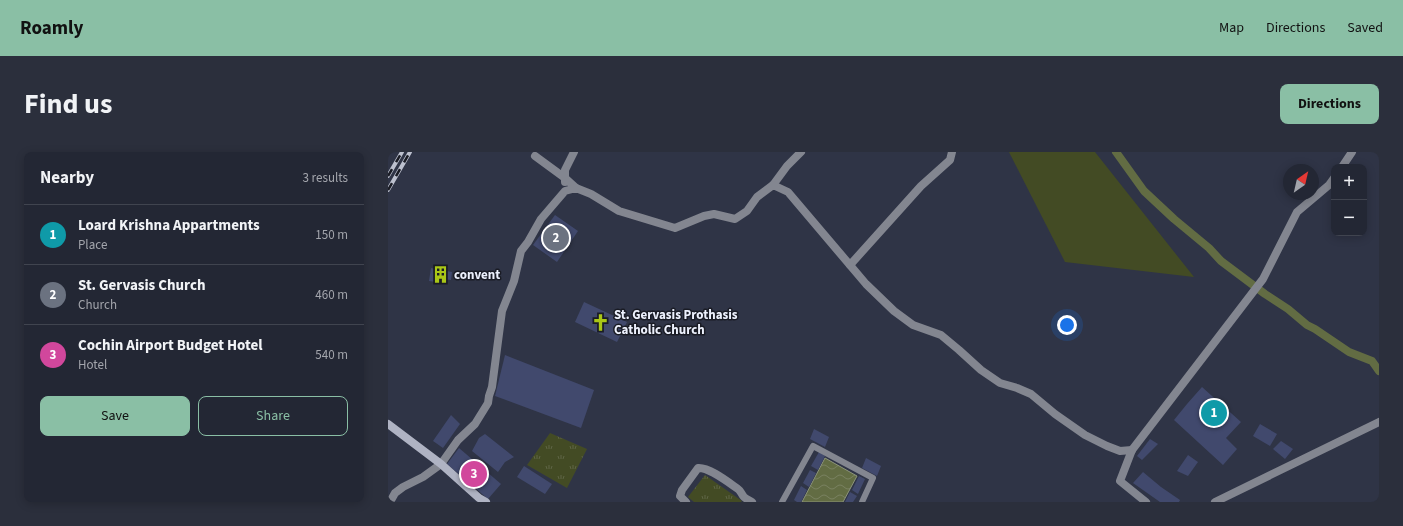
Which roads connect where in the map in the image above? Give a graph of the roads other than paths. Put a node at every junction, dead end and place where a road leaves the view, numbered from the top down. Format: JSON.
{"nodes":[{"id":1,"x":574,"y":152,"type":"edge"},
{"id":2,"x":801,"y":152,"type":"edge"},
{"id":3,"x":952,"y":152,"type":"edge"},
{"id":4,"x":1352,"y":152,"type":"edge"},
{"id":5,"x":535,"y":156,"type":"dead end"},
{"id":6,"x":1344,"y":164,"type":"edge"},
{"id":7,"x":565,"y":178,"type":"junction"},
{"id":8,"x":1331,"y":182,"type":"edge"},
{"id":9,"x":773,"y":185,"type":"junction"},
{"id":10,"x":576,"y":188,"type":"junction"},
{"id":11,"x":566,"y":191,"type":"junction"},
{"id":12,"x":850,"y":265,"type":"junction"},
{"id":13,"x":1379,"y":422,"type":"edge"},
{"id":14,"x":388,"y":424,"type":"edge"},
{"id":15,"x":1132,"y":450,"type":"junction"},
{"id":16,"x":441,"y":464,"type":"junction"},
{"id":17,"x":750,"y":501,"type":"edge"},
{"id":18,"x":390,"y":502,"type":"edge"},
{"id":19,"x":486,"y":502,"type":"edge"},
{"id":20,"x":686,"y":502,"type":"edge"},
{"id":21,"x":782,"y":502,"type":"edge"},
{"id":22,"x":862,"y":502,"type":"edge"},
{"id":23,"x":1146,"y":502,"type":"edge"},
{"id":24,"x":1215,"y":502,"type":"edge"}],
"edges":[{"from":1,"to":7,"type":"street"},
{"from":2,"to":9,"type":"street"},
{"from":3,"to":12,"type":"street"},
{"from":4,"to":6,"type":"street"},
{"from":5,"to":7,"type":"street"},
{"from":7,"to":10,"type":"street"},
{"from":7,"to":11,"type":"street"},
{"from":8,"to":15,"type":"street"},
{"from":9,"to":10,"type":"street"},
{"from":9,"to":12,"type":"street"},
{"from":10,"to":11,"type":"street"},
{"from":11,"to":16,"type":"street"},
{"from":12,"to":15,"type":"street"},
{"from":13,"to":24,"type":"street"},
{"from":14,"to":16,"type":"main road"},
{"from":15,"to":23,"type":"street"},
{"from":16,"to":18,"type":"street"},
{"from":16,"to":19,"type":"main road"},
{"from":17,"to":20,"type":"street"},
{"from":21,"to":22,"type":"street"}]}
